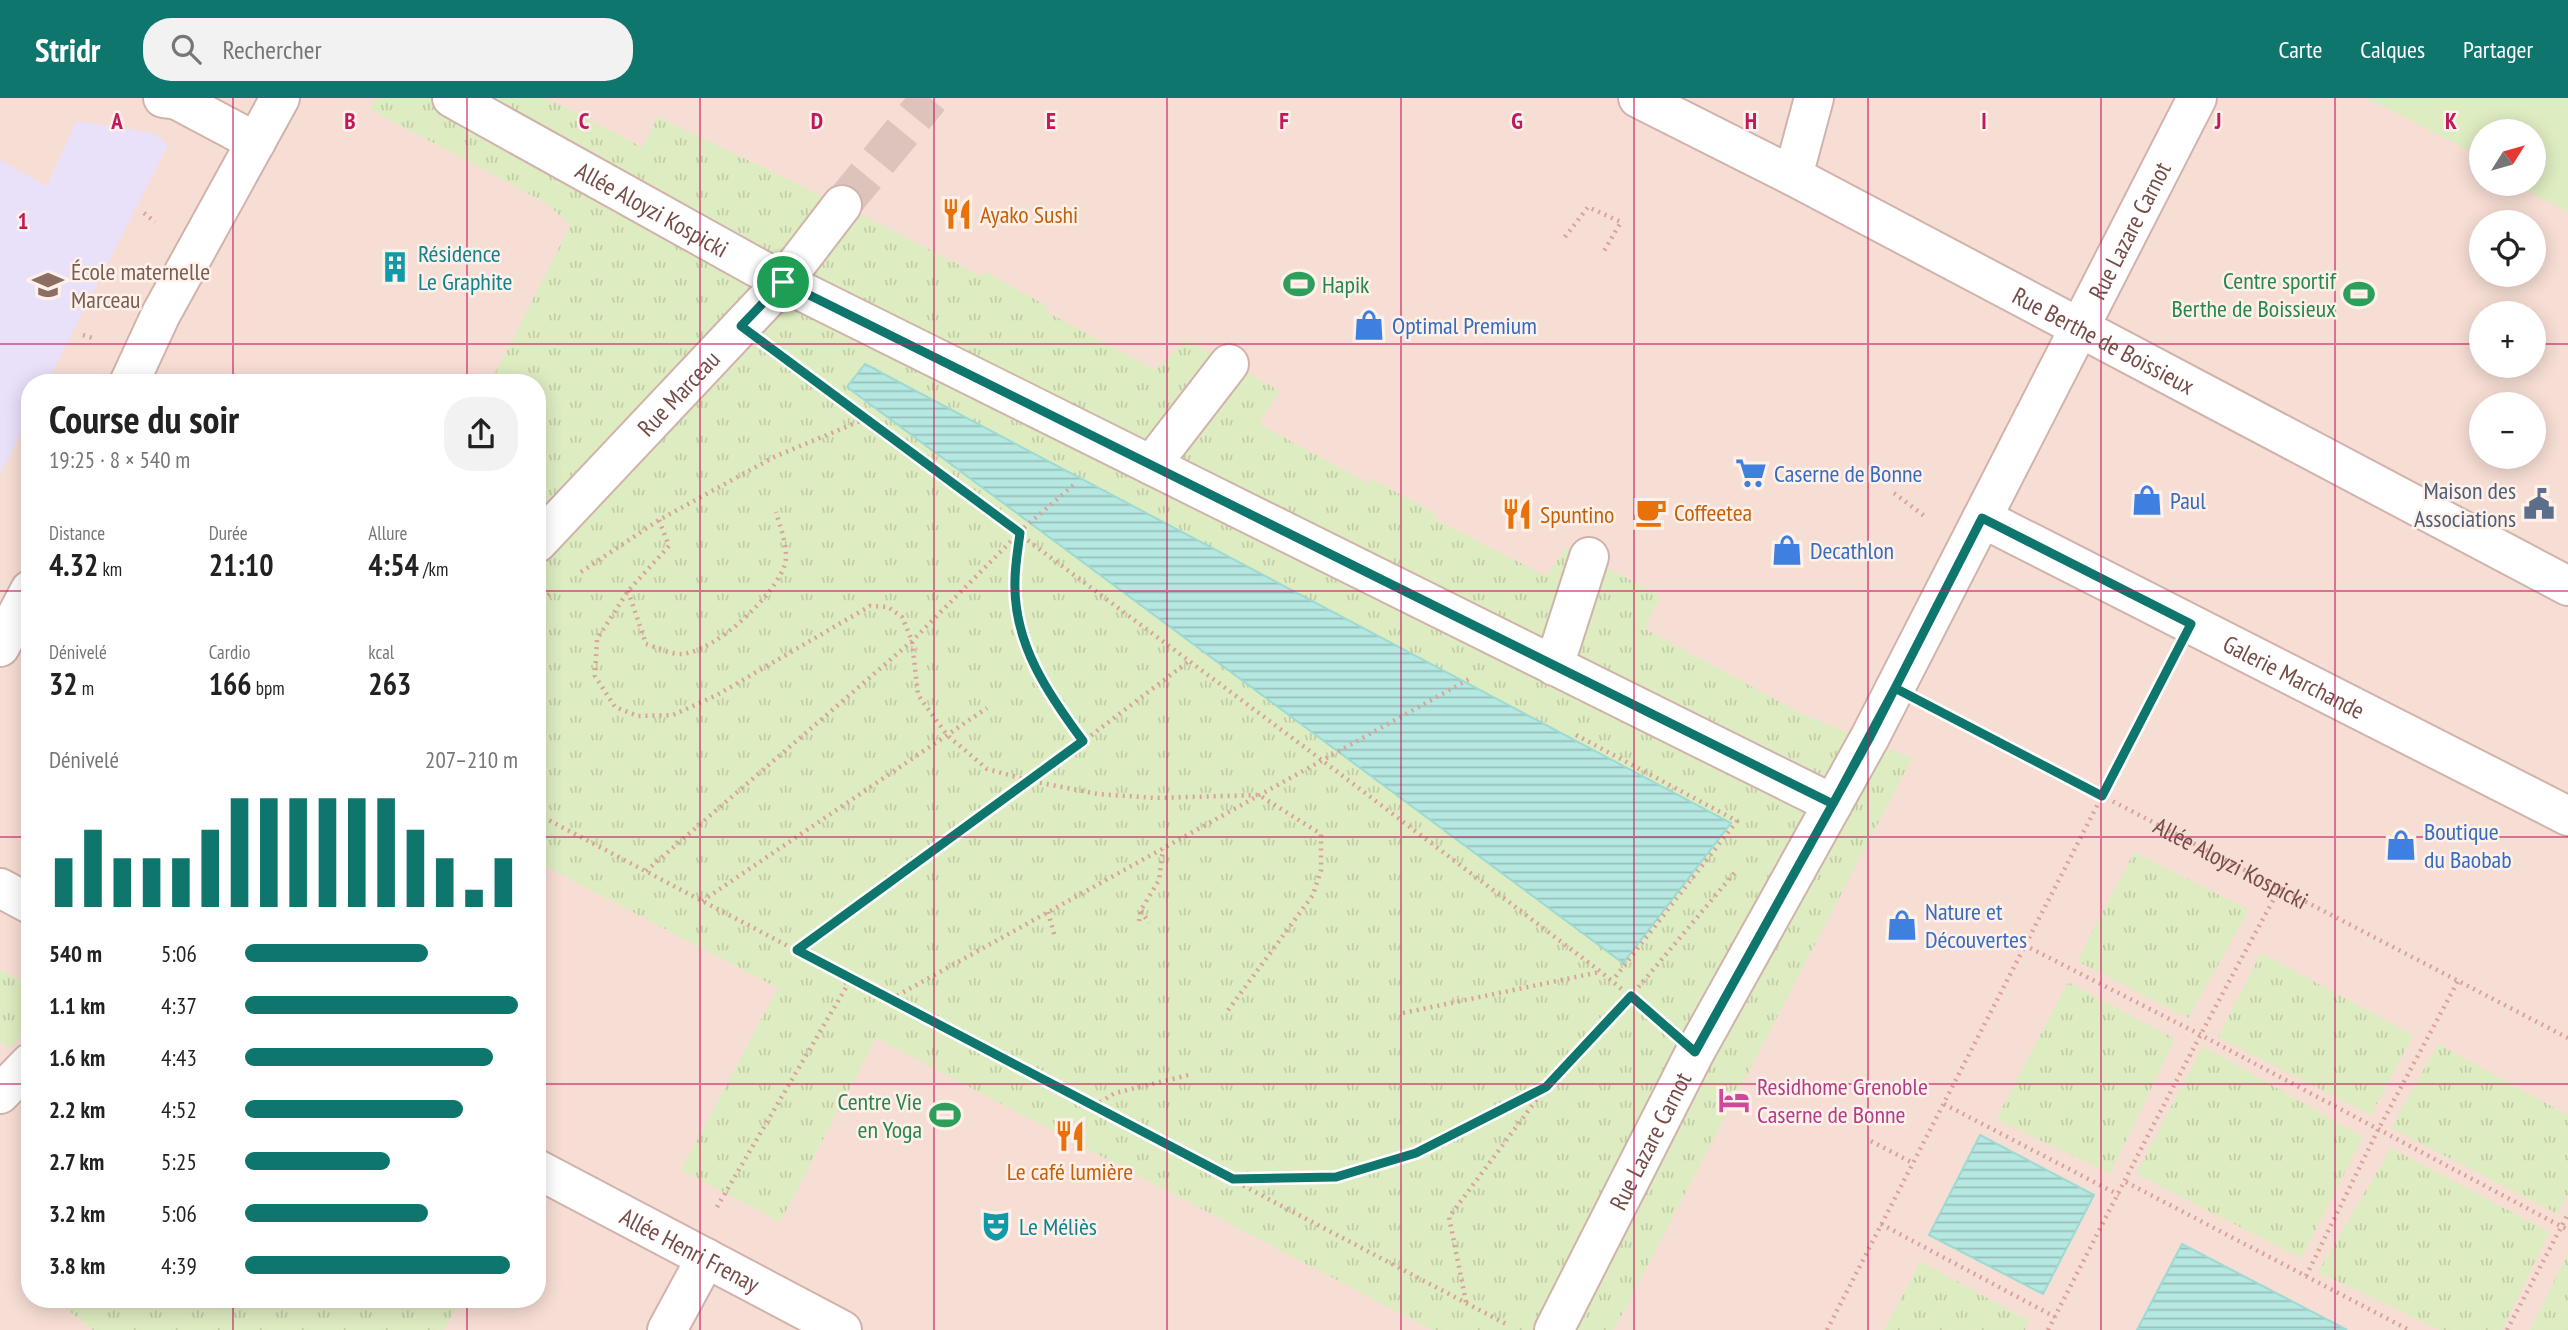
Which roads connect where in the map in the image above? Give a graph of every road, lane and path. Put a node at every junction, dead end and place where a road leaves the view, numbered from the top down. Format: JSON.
{"nodes":[{"id":1,"x":163,"y":98,"type":"edge"},
{"id":2,"x":280,"y":98,"type":"edge"},
{"id":3,"x":452,"y":98,"type":"edge"},
{"id":4,"x":1638,"y":98,"type":"edge"},
{"id":5,"x":1814,"y":98,"type":"edge"},
{"id":6,"x":2197,"y":98,"type":"edge"},
{"id":7,"x":256,"y":142,"type":"junction"},
{"id":8,"x":1793,"y":176,"type":"junction"},
{"id":9,"x":842,"y":205,"type":"tunnel mouth"},
{"id":10,"x":1565,"y":237,"type":"dead end"},
{"id":11,"x":1604,"y":251,"type":"dead end"},
{"id":12,"x":783,"y":282,"type":"junction"},
{"id":13,"x":741,"y":326,"type":"junction"},
{"id":14,"x":2078,"y":328,"type":"junction"},
{"id":15,"x":1229,"y":364,"type":"dead end"},
{"id":16,"x":133,"y":374,"type":"edge"},
{"id":17,"x":866,"y":419,"type":"junction"},
{"id":18,"x":1152,"y":465,"type":"junction"},
{"id":19,"x":1083,"y":477,"type":"dead end"},
{"id":20,"x":776,"y":512,"type":"dead end"},
{"id":21,"x":1982,"y":518,"type":"junction"},
{"id":22,"x":660,"y":520,"type":"junction"},
{"id":23,"x":546,"y":533,"type":"edge"},
{"id":24,"x":1020,"y":533,"type":"junction"},
{"id":25,"x":1589,"y":557,"type":"dead end"},
{"id":26,"x":578,"y":574,"type":"dead end"},
{"id":27,"x":2568,"y":586,"type":"edge"},
{"id":28,"x":555,"y":589,"type":"dead end"},
{"id":29,"x":628,"y":591,"type":"junction"},
{"id":30,"x":546,"y":596,"type":"edge"},
{"id":31,"x":21,"y":607,"type":"edge"},
{"id":32,"x":2191,"y":624,"type":"junction"},
{"id":33,"x":912,"y":640,"type":"junction"},
{"id":34,"x":0,"y":647,"type":"edge"},
{"id":35,"x":1189,"y":661,"type":"junction"},
{"id":36,"x":1554,"y":666,"type":"junction"},
{"id":37,"x":1482,"y":673,"type":"dead end"},
{"id":38,"x":1895,"y":688,"type":"junction"},
{"id":39,"x":987,"y":708,"type":"dead end"},
{"id":40,"x":1567,"y":731,"type":"dead end"},
{"id":41,"x":947,"y":735,"type":"junction"},
{"id":42,"x":1083,"y":741,"type":"junction"},
{"id":43,"x":1323,"y":761,"type":"junction"},
{"id":44,"x":1031,"y":781,"type":"junction"},
{"id":45,"x":1259,"y":795,"type":"junction"},
{"id":46,"x":2102,"y":796,"type":"junction"},
{"id":47,"x":1833,"y":804,"type":"junction"},
{"id":48,"x":2568,"y":816,"type":"edge"},
{"id":49,"x":546,"y":819,"type":"edge"},
{"id":50,"x":1164,"y":848,"type":"junction"},
{"id":51,"x":1744,"y":862,"type":"dead end"},
{"id":52,"x":646,"y":871,"type":"junction"},
{"id":53,"x":0,"y":888,"type":"edge"},
{"id":54,"x":2280,"y":888,"type":"junction"},
{"id":55,"x":21,"y":899,"type":"edge"},
{"id":56,"x":702,"y":901,"type":"junction"},
{"id":57,"x":1141,"y":910,"type":"junction"},
{"id":58,"x":1048,"y":912,"type":"junction"},
{"id":59,"x":1139,"y":921,"type":"dead end"},
{"id":60,"x":1149,"y":923,"type":"dead end"},
{"id":61,"x":1055,"y":937,"type":"dead end"},
{"id":62,"x":2024,"y":945,"type":"junction"},
{"id":63,"x":797,"y":950,"type":"junction"},
{"id":64,"x":1601,"y":971,"type":"junction"},
{"id":65,"x":851,"y":978,"type":"junction"},
{"id":66,"x":1613,"y":980,"type":"junction"},
{"id":67,"x":2458,"y":981,"type":"junction"},
{"id":68,"x":1631,"y":996,"type":"junction"},
{"id":69,"x":890,"y":999,"type":"junction"},
{"id":70,"x":1226,"y":1013,"type":"dead end"},
{"id":71,"x":1403,"y":1013,"type":"dead end"},
{"id":72,"x":2199,"y":1034,"type":"junction"},
{"id":73,"x":2568,"y":1038,"type":"edge"},
{"id":74,"x":1695,"y":1052,"type":"junction"},
{"id":75,"x":21,"y":1072,"type":"edge"},
{"id":76,"x":1193,"y":1074,"type":"dead end"},
{"id":77,"x":1546,"y":1087,"type":"junction"},
{"id":78,"x":0,"y":1094,"type":"edge"},
{"id":79,"x":1944,"y":1104,"type":"junction"},
{"id":80,"x":1094,"y":1106,"type":"junction"},
{"id":81,"x":2378,"y":1130,"type":"junction"},
{"id":82,"x":1871,"y":1141,"type":"dead end"},
{"id":83,"x":1913,"y":1163,"type":"junction"},
{"id":84,"x":546,"y":1174,"type":"edge"},
{"id":85,"x":1233,"y":1179,"type":"junction"},
{"id":86,"x":2126,"y":1182,"type":"junction"},
{"id":87,"x":2119,"y":1195,"type":"junction"},
{"id":88,"x":2568,"y":1214,"type":"edge"},
{"id":89,"x":1881,"y":1224,"type":"junction"},
{"id":90,"x":2562,"y":1227,"type":"junction"},
{"id":91,"x":2568,"y":1230,"type":"edge"},
{"id":92,"x":699,"y":1254,"type":"junction"},
{"id":93,"x":2306,"y":1276,"type":"junction"},
{"id":94,"x":1466,"y":1303,"type":"junction"},
{"id":95,"x":2055,"y":1317,"type":"junction"},
{"id":96,"x":667,"y":1330,"type":"edge"},
{"id":97,"x":842,"y":1330,"type":"edge"},
{"id":98,"x":1516,"y":1330,"type":"edge"},
{"id":99,"x":1554,"y":1330,"type":"edge"},
{"id":100,"x":1826,"y":1330,"type":"edge"},
{"id":101,"x":2048,"y":1330,"type":"edge"},
{"id":102,"x":2409,"y":1330,"type":"edge"},
{"id":103,"x":2507,"y":1330,"type":"edge"}],
"edges":[{"from":1,"to":7,"type":"street"},
{"from":2,"to":7,"type":"street"},
{"from":3,"to":12,"type":"street","name":"Allée Aloyzi Kospicki"},
{"from":4,"to":8,"type":"street","name":"Rue Berthe de Boissieux"},
{"from":5,"to":8,"type":"street"},
{"from":6,"to":14,"type":"street","name":"Rue Lazare Carnot"},
{"from":7,"to":16,"type":"street"},
{"from":8,"to":14,"type":"street","name":"Rue Berthe de Boissieux"},
{"from":9,"to":12,"type":"street","name":"Rue Marceau"},
{"from":10,"to":11,"type":"path"},
{"from":12,"to":13,"type":"street","name":"Rue Marceau"},
{"from":12,"to":18,"type":"street","name":"Allée Aloyzi Kospicki"},
{"from":13,"to":17,"type":"path"},
{"from":13,"to":23,"type":"street","name":"Rue Marceau"},
{"from":14,"to":21,"type":"street","name":"Rue Lazare Carnot"},
{"from":14,"to":27,"type":"street","name":"Rue Berthe de Boissieux"},
{"from":15,"to":18,"type":"street"},
{"from":17,"to":22,"type":"path"},
{"from":17,"to":24,"type":"path"},
{"from":18,"to":36,"type":"street","name":"Allée Aloyzi Kospicki"},
{"from":19,"to":24,"type":"path"},
{"from":20,"to":29,"type":"path"},
{"from":21,"to":32,"type":"street","name":"Galerie Marchande"},
{"from":21,"to":38,"type":"street","name":"Rue Lazare Carnot"},
{"from":22,"to":26,"type":"path"},
{"from":22,"to":29,"type":"path"},
{"from":24,"to":33,"type":"path"},
{"from":24,"to":35,"type":"path"},
{"from":24,"to":42,"type":"path"},
{"from":25,"to":36,"type":"street"},
{"from":28,"to":30,"type":"path"},
{"from":29,"to":33,"type":"path"},
{"from":31,"to":34,"type":"street"},
{"from":32,"to":46,"type":"path"},
{"from":32,"to":48,"type":"street","name":"Galerie Marchande"},
{"from":33,"to":41,"type":"path"},
{"from":33,"to":52,"type":"path"},
{"from":35,"to":42,"type":"path"},
{"from":35,"to":43,"type":"path"},
{"from":36,"to":47,"type":"street","name":"Allée Aloyzi Kospicki"},
{"from":37,"to":43,"type":"path"},
{"from":38,"to":46,"type":"path","name":"Allée Aloyzi Kospicki"},
{"from":38,"to":47,"type":"street","name":"Rue Lazare Carnot"},
{"from":39,"to":41,"type":"path"},
{"from":40,"to":66,"type":"path"},
{"from":41,"to":44,"type":"path"},
{"from":41,"to":56,"type":"path"},
{"from":42,"to":44,"type":"path"},
{"from":43,"to":45,"type":"path"},
{"from":43,"to":64,"type":"path"},
{"from":44,"to":45,"type":"path"},
{"from":44,"to":63,"type":"path"},
{"from":45,"to":50,"type":"path"},
{"from":45,"to":70,"type":"path"},
{"from":46,"to":54,"type":"path","name":"Allée Aloyzi Kospicki"},
{"from":46,"to":62,"type":"path"},
{"from":47,"to":74,"type":"street","name":"Rue Lazare Carnot"},
{"from":49,"to":52,"type":"path"},
{"from":50,"to":57,"type":"path"},
{"from":50,"to":58,"type":"path"},
{"from":51,"to":68,"type":"path"},
{"from":52,"to":56,"type":"path"},
{"from":53,"to":55,"type":"street"},
{"from":54,"to":67,"type":"path","name":"Allée Aloyzi Kospicki"},
{"from":54,"to":72,"type":"path"},
{"from":56,"to":63,"type":"path"},
{"from":57,"to":59,"type":"path"},
{"from":57,"to":60,"type":"path"},
{"from":58,"to":61,"type":"path"},
{"from":58,"to":69,"type":"path"},
{"from":62,"to":72,"type":"path"},
{"from":62,"to":79,"type":"path"},
{"from":63,"to":65,"type":"path"},
{"from":64,"to":66,"type":"path"},
{"from":64,"to":71,"type":"path"},
{"from":65,"to":69,"type":"path"},
{"from":65,"to":92,"type":"path"},
{"from":66,"to":68,"type":"path"},
{"from":67,"to":73,"type":"path","name":"Allée Aloyzi Kospicki"},
{"from":67,"to":81,"type":"path"},
{"from":68,"to":74,"type":"path"},
{"from":68,"to":77,"type":"path"},
{"from":69,"to":80,"type":"path"},
{"from":72,"to":81,"type":"path"},
{"from":72,"to":86,"type":"path"},
{"from":74,"to":99,"type":"street","name":"Rue Lazare Carnot"},
{"from":75,"to":78,"type":"street"},
{"from":76,"to":80,"type":"path"},
{"from":77,"to":85,"type":"path"},
{"from":77,"to":94,"type":"path"},
{"from":79,"to":83,"type":"path"},
{"from":79,"to":87,"type":"path"},
{"from":80,"to":85,"type":"path"},
{"from":81,"to":90,"type":"path"},
{"from":81,"to":93,"type":"path"},
{"from":82,"to":83,"type":"path"},
{"from":83,"to":89,"type":"path"},
{"from":84,"to":92,"type":"street","name":"Allée Henri Frenay"},
{"from":85,"to":94,"type":"path"},
{"from":86,"to":87,"type":"path"},
{"from":86,"to":93,"type":"path"},
{"from":87,"to":95,"type":"path"},
{"from":88,"to":90,"type":"path"},
{"from":89,"to":95,"type":"path"},
{"from":89,"to":100,"type":"path"},
{"from":90,"to":91,"type":"path"},
{"from":90,"to":103,"type":"path"},
{"from":92,"to":96,"type":"street"},
{"from":92,"to":97,"type":"street","name":"Allée Henri Frenay"},
{"from":93,"to":102,"type":"path"},
{"from":94,"to":98,"type":"path"},
{"from":95,"to":101,"type":"path"}]}
